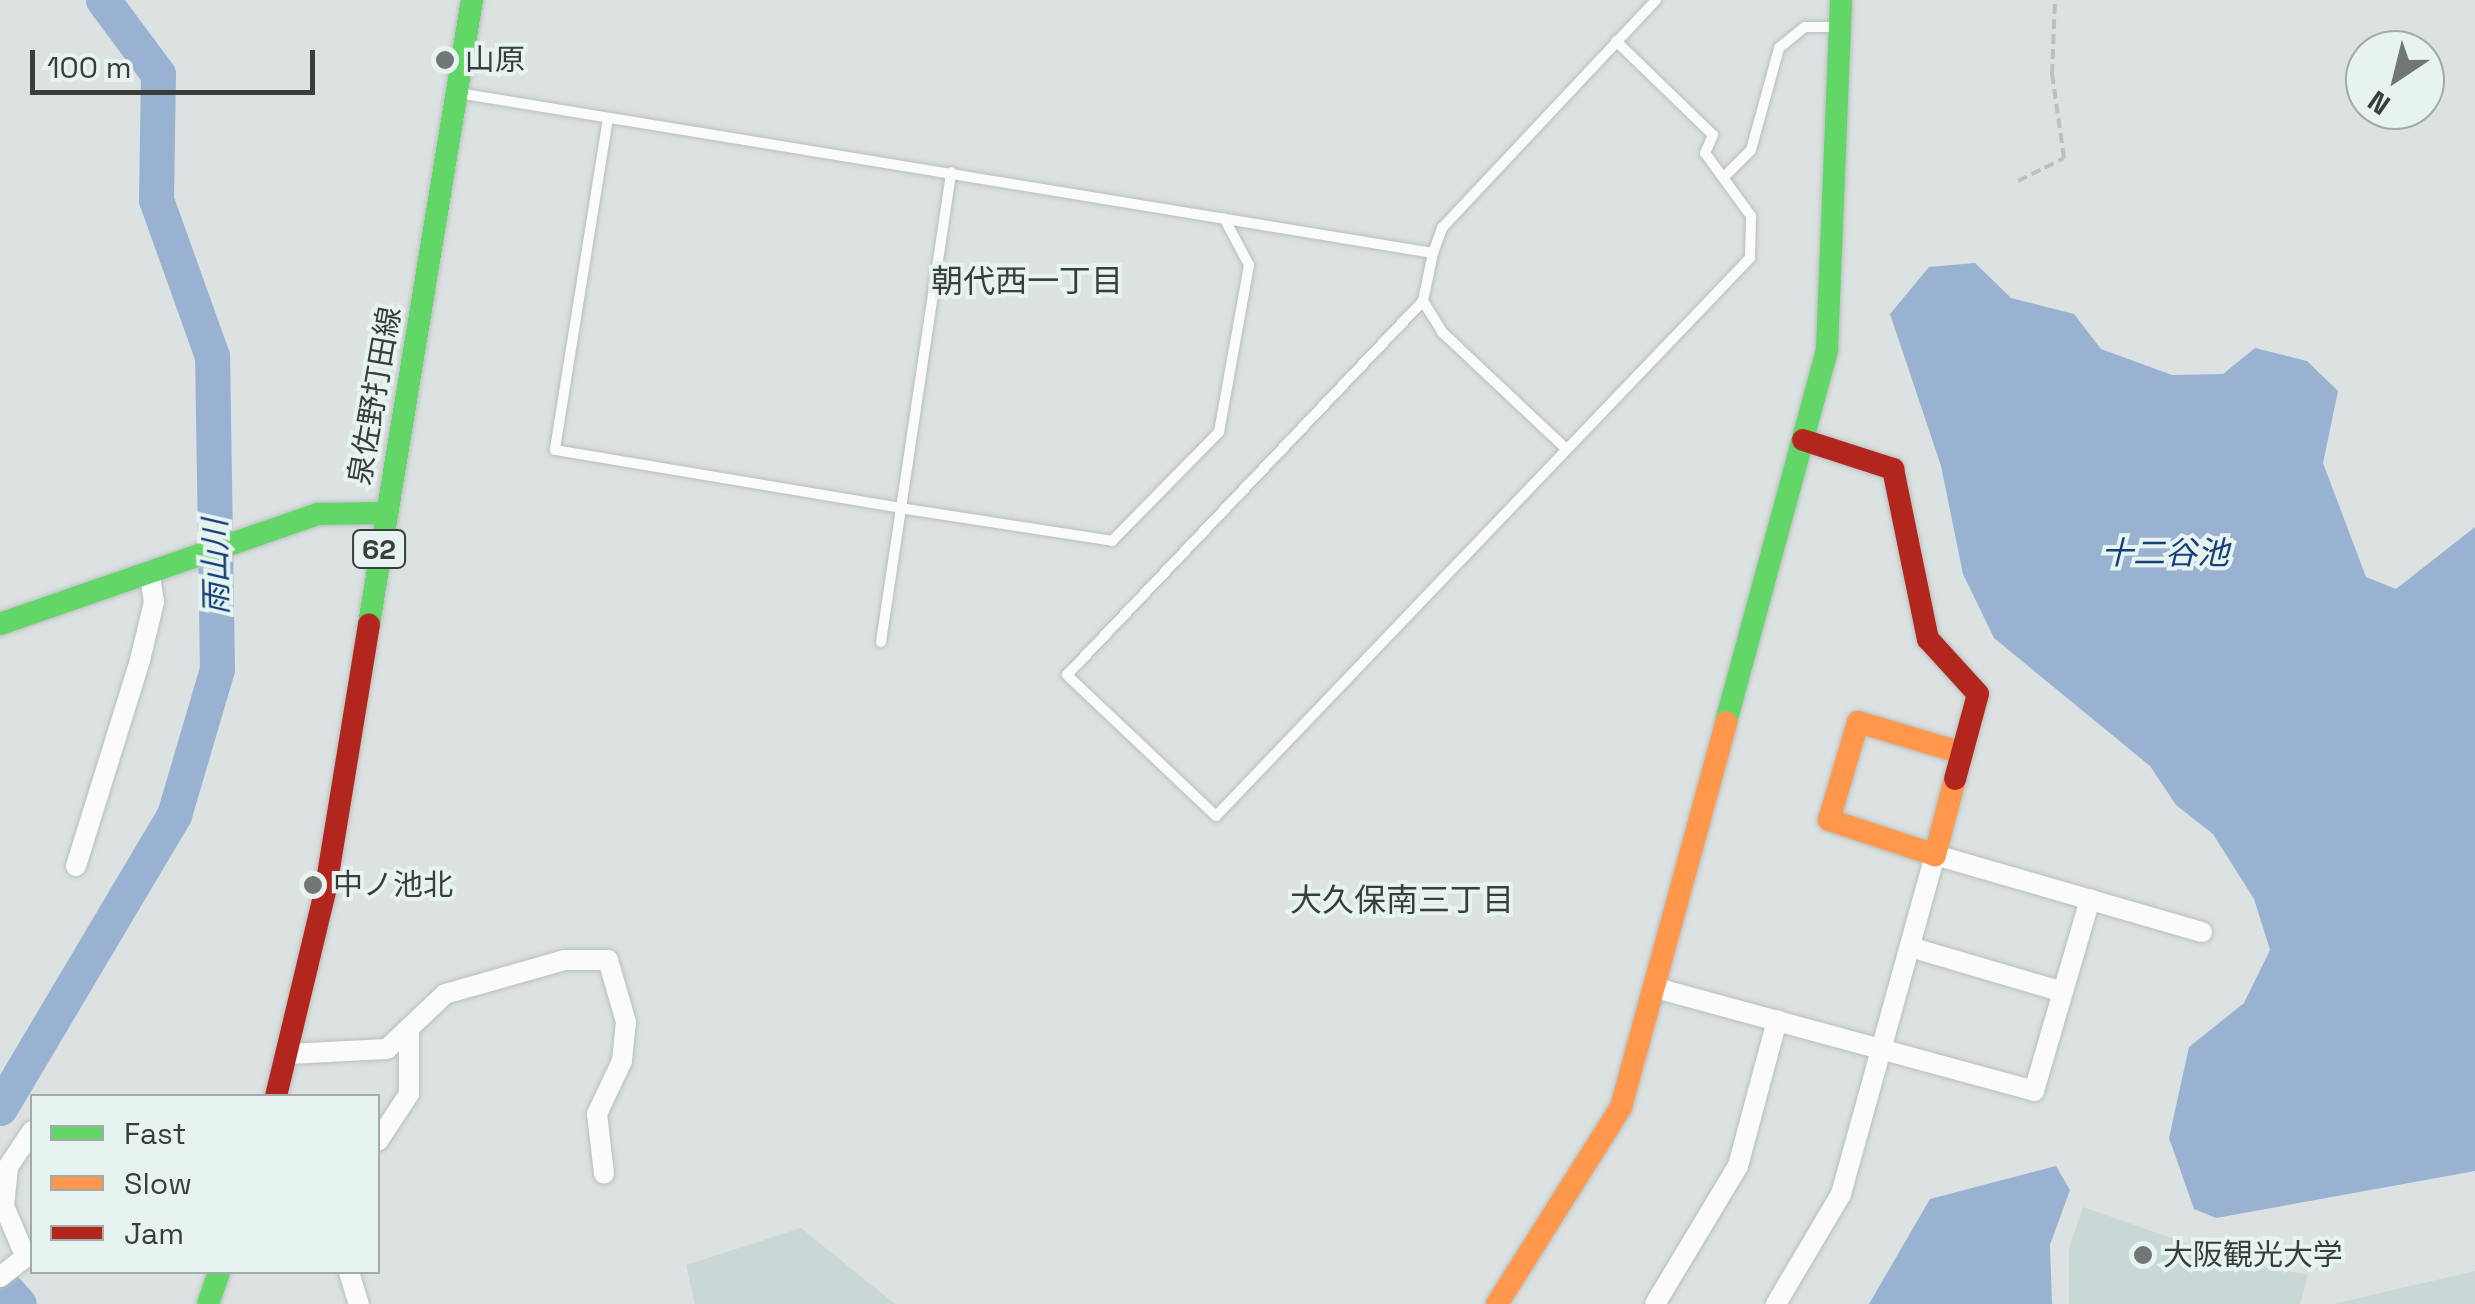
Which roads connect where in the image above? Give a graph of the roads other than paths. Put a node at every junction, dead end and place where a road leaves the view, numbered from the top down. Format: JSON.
{"nodes":[{"id":1,"x":472,"y":0,"type":"edge"},
{"id":2,"x":1656,"y":0,"type":"edge"},
{"id":3,"x":1841,"y":0,"type":"edge"},
{"id":4,"x":1840,"y":27,"type":"junction"},
{"id":5,"x":1616,"y":41,"type":"junction"},
{"id":6,"x":458,"y":93,"type":"junction"},
{"id":7,"x":608,"y":118,"type":"junction"},
{"id":8,"x":952,"y":172,"type":"junction"},
{"id":9,"x":1724,"y":177,"type":"junction"},
{"id":10,"x":1224,"y":218,"type":"junction"},
{"id":11,"x":1433,"y":253,"type":"junction"},
{"id":12,"x":1422,"y":301,"type":"junction"},
{"id":13,"x":1803,"y":440,"type":"junction"},
{"id":14,"x":1564,"y":447,"type":"junction"},
{"id":15,"x":900,"y":508,"type":"junction"},
{"id":16,"x":384,"y":513,"type":"junction"},
{"id":17,"x":149,"y":572,"type":"junction"},
{"id":18,"x":0,"y":624,"type":"edge"},
{"id":19,"x":881,"y":642,"type":"dead end"},
{"id":20,"x":1962,"y":753,"type":"junction"},
{"id":21,"x":1935,"y":856,"type":"junction"},
{"id":22,"x":76,"y":866,"type":"dead end"},
{"id":23,"x":2090,"y":900,"type":"junction"},
{"id":24,"x":2202,"y":932,"type":"dead end"},
{"id":25,"x":1910,"y":948,"type":"junction"},
{"id":26,"x":1656,"y":988,"type":"junction"},
{"id":27,"x":2063,"y":992,"type":"junction"},
{"id":28,"x":1777,"y":1020,"type":"junction"},
{"id":29,"x":409,"y":1032,"type":"junction"},
{"id":30,"x":1882,"y":1049,"type":"junction"},
{"id":31,"x":288,"y":1054,"type":"junction"},
{"id":32,"x":277,"y":1094,"type":"edge"},
{"id":33,"x":30,"y":1134,"type":"edge"},
{"id":34,"x":380,"y":1138,"type":"edge"},
{"id":35,"x":604,"y":1174,"type":"dead end"},
{"id":36,"x":28,"y":1253,"type":"edge"},
{"id":37,"x":3,"y":1274,"type":"edge"},
{"id":38,"x":217,"y":1274,"type":"edge"},
{"id":39,"x":349,"y":1274,"type":"edge"},
{"id":40,"x":208,"y":1304,"type":"edge"},
{"id":41,"x":358,"y":1304,"type":"edge"},
{"id":42,"x":1496,"y":1304,"type":"edge"},
{"id":43,"x":1655,"y":1304,"type":"edge"},
{"id":44,"x":1776,"y":1304,"type":"edge"}],
"edges":[{"from":1,"to":6,"type":"street","name":"泉佐野打田線","number":"62"},
{"from":2,"to":5,"type":"lane"},
{"from":3,"to":4,"type":"street"},
{"from":4,"to":9,"type":"lane"},
{"from":4,"to":13,"type":"street"},
{"from":5,"to":9,"type":"lane"},
{"from":5,"to":11,"type":"lane"},
{"from":6,"to":7,"type":"lane"},
{"from":6,"to":16,"type":"street","name":"泉佐野打田線","number":"62"},
{"from":7,"to":8,"type":"lane"},
{"from":7,"to":15,"type":"lane"},
{"from":8,"to":10,"type":"lane"},
{"from":8,"to":15,"type":"lane"},
{"from":9,"to":14,"type":"lane"},
{"from":10,"to":11,"type":"lane"},
{"from":10,"to":15,"type":"lane"},
{"from":11,"to":12,"type":"lane"},
{"from":12,"to":14,"type":"lane"},
{"from":12,"to":14,"type":"lane"},
{"from":13,"to":20,"type":"street"},
{"from":13,"to":26,"type":"street"},
{"from":15,"to":19,"type":"lane"},
{"from":16,"to":17,"type":"street"},
{"from":16,"to":31,"type":"street","name":"泉佐野打田線","number":"62"},
{"from":17,"to":18,"type":"street"},
{"from":17,"to":22,"type":"street"},
{"from":20,"to":21,"type":"street"},
{"from":20,"to":21,"type":"street"},
{"from":21,"to":23,"type":"street"},
{"from":21,"to":25,"type":"street"},
{"from":23,"to":24,"type":"street"},
{"from":23,"to":27,"type":"street"},
{"from":25,"to":27,"type":"street"},
{"from":25,"to":30,"type":"street"},
{"from":26,"to":28,"type":"street"},
{"from":26,"to":42,"type":"street"},
{"from":27,"to":30,"type":"street"},
{"from":28,"to":30,"type":"street"},
{"from":28,"to":43,"type":"street"},
{"from":29,"to":31,"type":"street"},
{"from":29,"to":34,"type":"street"},
{"from":29,"to":35,"type":"street"},
{"from":30,"to":44,"type":"street"},
{"from":31,"to":32,"type":"street","name":"泉佐野打田線","number":"62"},
{"from":33,"to":36,"type":"street"},
{"from":36,"to":37,"type":"street"},
{"from":38,"to":40,"type":"street"},
{"from":39,"to":41,"type":"street"}]}
